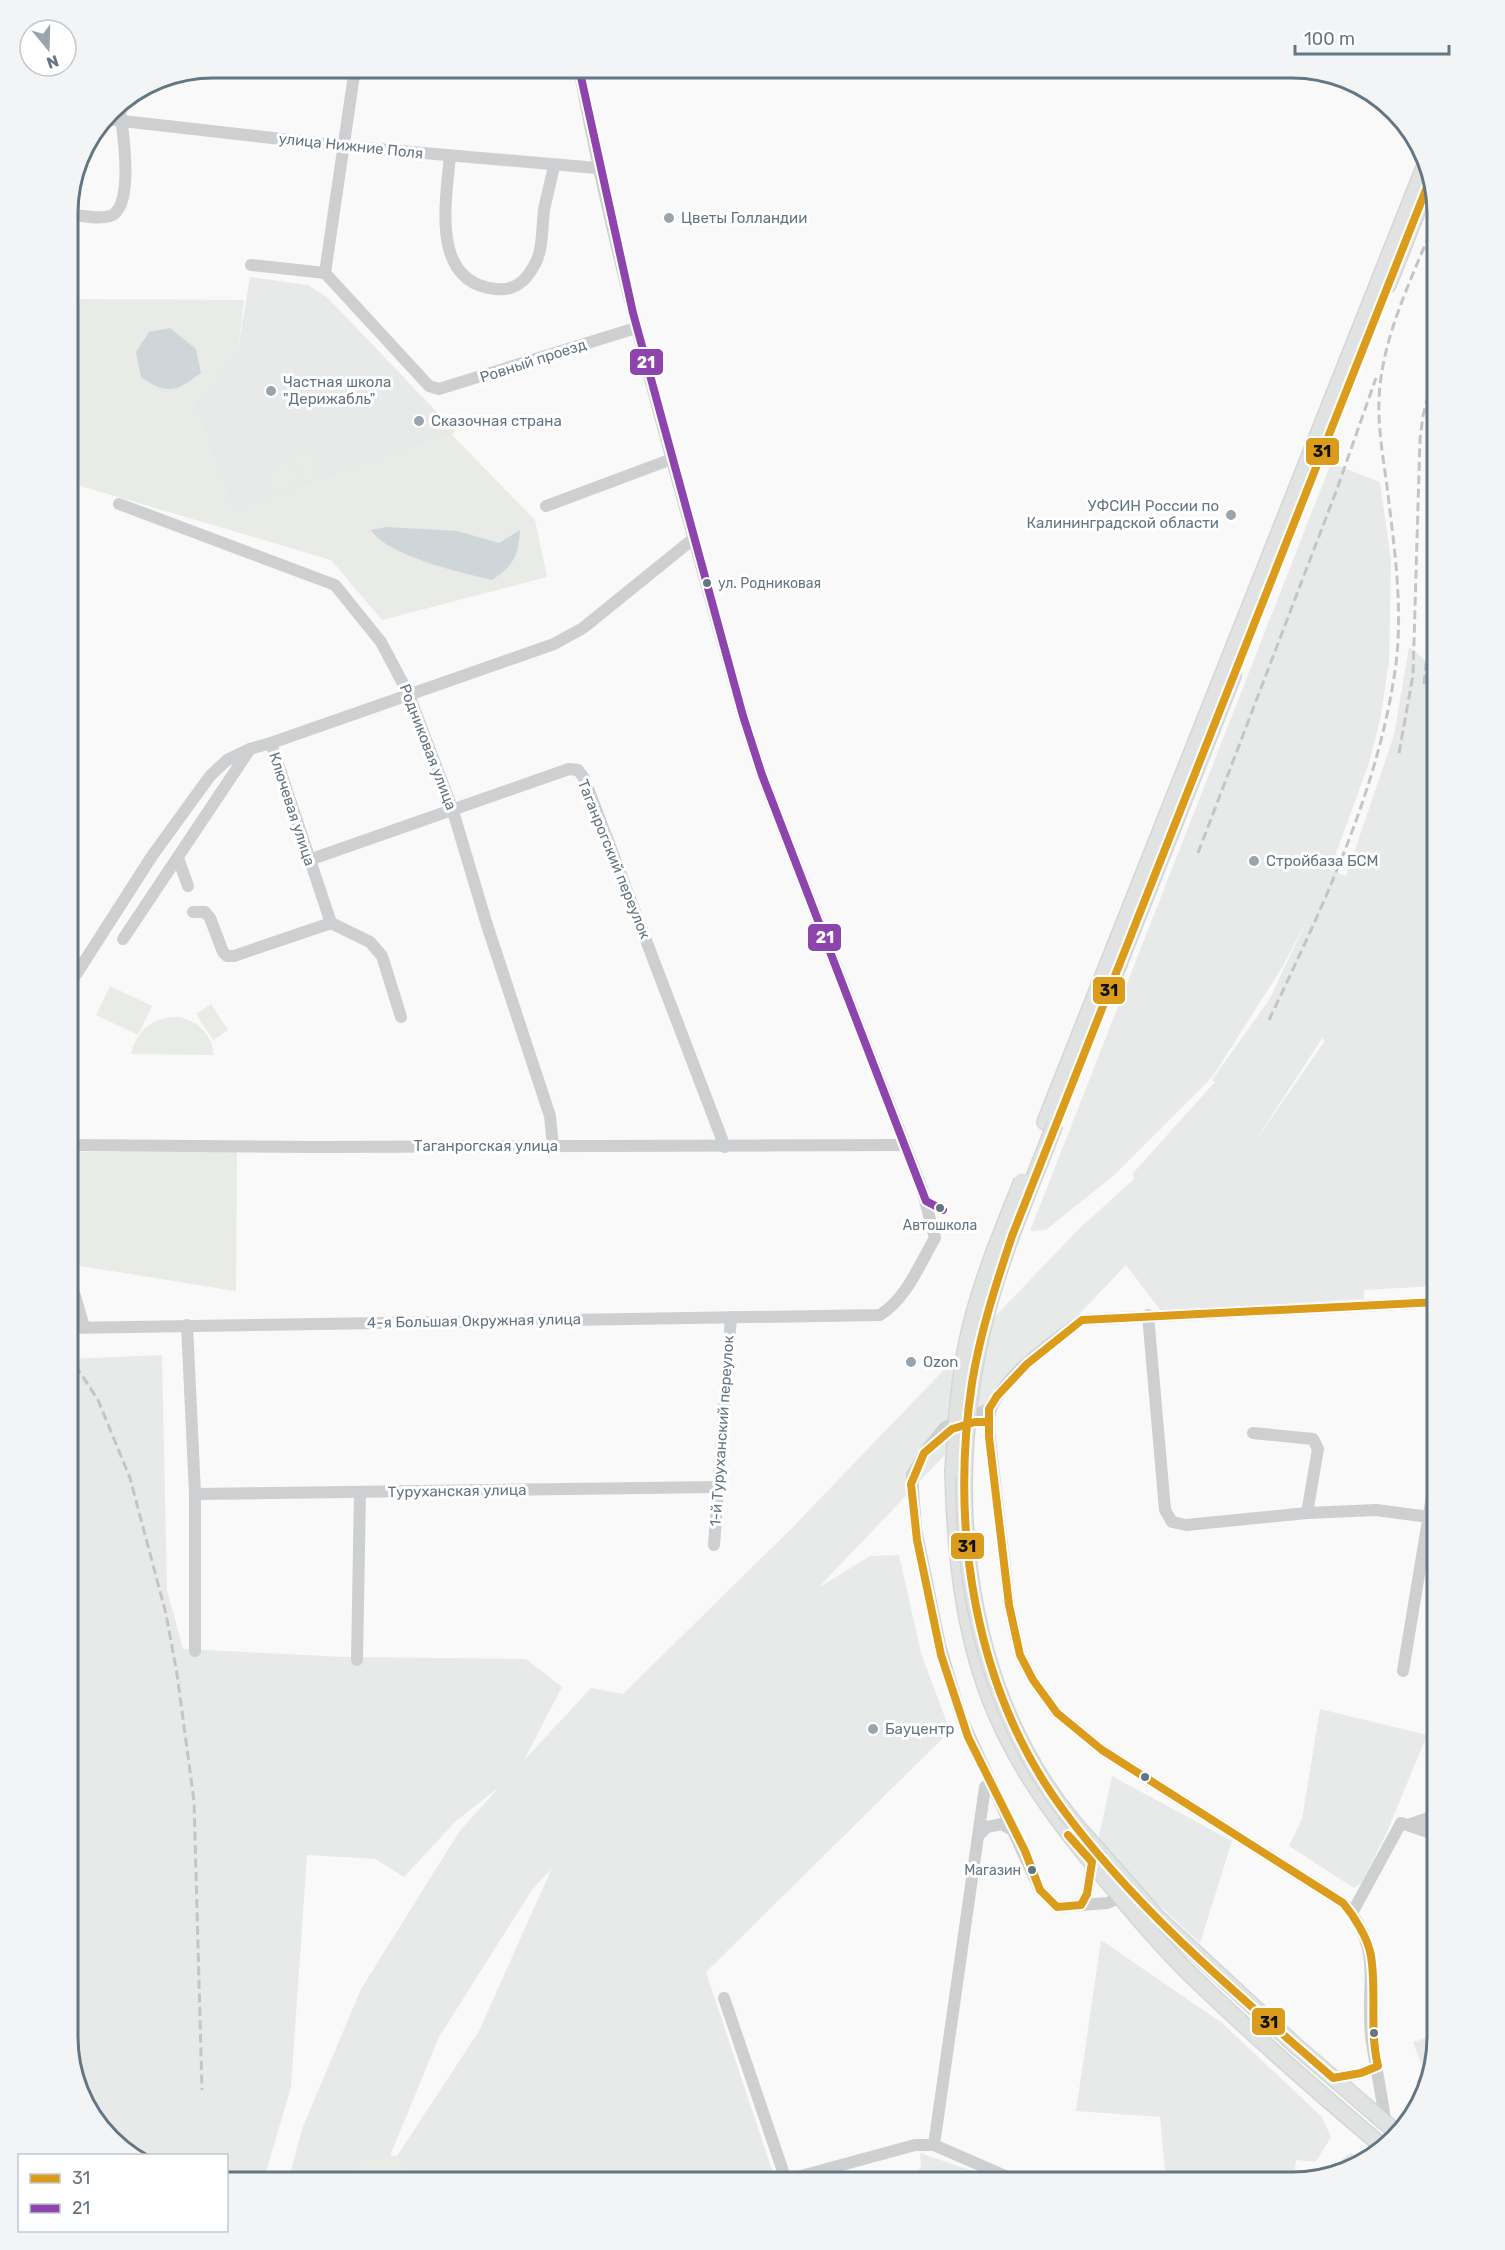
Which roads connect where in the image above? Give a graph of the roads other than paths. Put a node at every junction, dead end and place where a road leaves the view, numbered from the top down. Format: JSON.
{"nodes":[{"id":1,"x":353,"y":78,"type":"edge"},
{"id":2,"x":581,"y":78,"type":"edge"},
{"id":3,"x":121,"y":115,"type":"edge"},
{"id":4,"x":116,"y":119,"type":"edge"},
{"id":5,"x":122,"y":120,"type":"junction"},
{"id":6,"x":343,"y":146,"type":"junction"},
{"id":7,"x":450,"y":156,"type":"junction"},
{"id":8,"x":554,"y":166,"type":"junction"},
{"id":9,"x":597,"y":168,"type":"junction"},
{"id":10,"x":1421,"y":175,"type":"edge"},
{"id":11,"x":1425,"y":191,"type":"edge"},
{"id":12,"x":78,"y":215,"type":"edge"},
{"id":13,"x":251,"y":265,"type":"dead end"},
{"id":14,"x":325,"y":273,"type":"junction"},
{"id":15,"x":636,"y":328,"type":"junction"},
{"id":16,"x":672,"y":459,"type":"junction"},
{"id":17,"x":118,"y":504,"type":"dead end"},
{"id":18,"x":546,"y":506,"type":"dead end"},
{"id":19,"x":693,"y":539,"type":"junction"},
{"id":20,"x":409,"y":695,"type":"junction"},
{"id":21,"x":271,"y":742,"type":"junction"},
{"id":22,"x":250,"y":749,"type":"junction"},
{"id":23,"x":452,"y":808,"type":"junction"},
{"id":24,"x":178,"y":858,"type":"junction"},
{"id":25,"x":309,"y":860,"type":"junction"},
{"id":26,"x":188,"y":886,"type":"dead end"},
{"id":27,"x":193,"y":912,"type":"dead end"},
{"id":28,"x":331,"y":923,"type":"junction"},
{"id":29,"x":123,"y":939,"type":"dead end"},
{"id":30,"x":78,"y":971,"type":"edge"},
{"id":31,"x":401,"y":1017,"type":"dead end"},
{"id":32,"x":1050,"y":1123,"type":"junction"},
{"id":33,"x":78,"y":1145,"type":"edge"},
{"id":34,"x":905,"y":1145,"type":"junction"},
{"id":35,"x":553,"y":1146,"type":"junction"},
{"id":36,"x":725,"y":1147,"type":"junction"},
{"id":37,"x":1427,"y":1302,"type":"edge"},
{"id":38,"x":78,"y":1306,"type":"edge"},
{"id":39,"x":1149,"y":1315,"type":"junction"},
{"id":40,"x":731,"y":1317,"type":"junction"},
{"id":41,"x":187,"y":1325,"type":"junction"},
{"id":42,"x":78,"y":1327,"type":"edge"},
{"id":43,"x":84,"y":1327,"type":"junction"},
{"id":44,"x":989,"y":1408,"type":"junction"},
{"id":45,"x":988,"y":1422,"type":"junction"},
{"id":46,"x":1253,"y":1433,"type":"dead end"},
{"id":47,"x":934,"y":1440,"type":"junction"},
{"id":48,"x":718,"y":1487,"type":"junction"},
{"id":49,"x":360,"y":1492,"type":"junction"},
{"id":50,"x":195,"y":1494,"type":"junction"},
{"id":51,"x":1307,"y":1513,"type":"junction"},
{"id":52,"x":1427,"y":1517,"type":"edge"},
{"id":53,"x":1427,"y":1529,"type":"edge"},
{"id":54,"x":714,"y":1545,"type":"dead end"},
{"id":55,"x":195,"y":1651,"type":"dead end"},
{"id":56,"x":357,"y":1660,"type":"dead end"},
{"id":57,"x":1403,"y":1671,"type":"dead end"},
{"id":58,"x":990,"y":1783,"type":"junction"},
{"id":59,"x":1427,"y":1818,"type":"edge"},
{"id":60,"x":1411,"y":1824,"type":"junction"},
{"id":61,"x":1069,"y":1826,"type":"junction"},
{"id":62,"x":1427,"y":1831,"type":"edge"},
{"id":63,"x":1015,"y":1832,"type":"junction"},
{"id":64,"x":979,"y":1835,"type":"junction"},
{"id":65,"x":1092,"y":1862,"type":"junction"},
{"id":66,"x":1120,"y":1898,"type":"junction"},
{"id":67,"x":1081,"y":1905,"type":"junction"},
{"id":68,"x":1352,"y":1913,"type":"junction"},
{"id":69,"x":724,"y":1998,"type":"dead end"},
{"id":70,"x":1378,"y":2066,"type":"junction"},
{"id":71,"x":1333,"y":2078,"type":"junction"},
{"id":72,"x":1391,"y":2126,"type":"edge"},
{"id":73,"x":1377,"y":2141,"type":"edge"},
{"id":74,"x":934,"y":2145,"type":"junction"},
{"id":75,"x":780,"y":2172,"type":"edge"},
{"id":76,"x":814,"y":2172,"type":"edge"},
{"id":77,"x":996,"y":2172,"type":"edge"}],
"edges":[{"from":1,"to":6,"type":"street"},
{"from":2,"to":9,"type":"street"},
{"from":3,"to":5,"type":"street"},
{"from":4,"to":5,"type":"street","name":"улица Нижние Поля"},
{"from":5,"to":6,"type":"street","name":"улица Нижние Поля"},
{"from":5,"to":12,"type":"street"},
{"from":6,"to":7,"type":"street","name":"улица Нижние Поля"},
{"from":6,"to":14,"type":"street"},
{"from":7,"to":8,"type":"street","name":"улица Нижние Поля"},
{"from":7,"to":8,"type":"street"},
{"from":8,"to":9,"type":"street","name":"улица Нижние Поля"},
{"from":9,"to":15,"type":"street"},
{"from":10,"to":32,"type":"main road"},
{"from":11,"to":32,"type":"main road"},
{"from":13,"to":14,"type":"street"},
{"from":14,"to":15,"type":"street","name":"Ровный проезд"},
{"from":15,"to":16,"type":"street"},
{"from":16,"to":18,"type":"street"},
{"from":16,"to":19,"type":"street"},
{"from":17,"to":20,"type":"street","name":"Родниковая улица"},
{"from":19,"to":20,"type":"street","name":"Ключевая улица"},
{"from":19,"to":34,"type":"street"},
{"from":20,"to":21,"type":"street","name":"Ключевая улица"},
{"from":20,"to":23,"type":"street","name":"Родниковая улица"},
{"from":21,"to":22,"type":"street"},
{"from":21,"to":25,"type":"street","name":"Ключевая улица"},
{"from":22,"to":24,"type":"street"},
{"from":22,"to":30,"type":"street"},
{"from":23,"to":25,"type":"street","name":"Таганрогский переулок"},
{"from":23,"to":35,"type":"street","name":"Родниковая улица"},
{"from":23,"to":36,"type":"street","name":"Таганрогский переулок"},
{"from":24,"to":26,"type":"street"},
{"from":24,"to":29,"type":"street"},
{"from":25,"to":28,"type":"street","name":"Ключевая улица"},
{"from":27,"to":28,"type":"street"},
{"from":28,"to":31,"type":"street"},
{"from":32,"to":61,"type":"main road","bridge":true},
{"from":33,"to":35,"type":"street","name":"Таганрогская улица"},
{"from":34,"to":36,"type":"street","name":"Таганрогская улица"},
{"from":34,"to":40,"type":"street","name":"4-я Большая Окружная улица"},
{"from":35,"to":36,"type":"street","name":"Таганрогская улица"},
{"from":37,"to":39,"type":"street"},
{"from":38,"to":43,"type":"street"},
{"from":39,"to":44,"type":"street"},
{"from":39,"to":51,"type":"street"},
{"from":40,"to":41,"type":"street","name":"4-я Большая Окружная улица"},
{"from":40,"to":48,"type":"street","name":"1-й Туруханский переулок"},
{"from":41,"to":43,"type":"street","name":"4-я Большая Окружная улица"},
{"from":41,"to":50,"type":"street"},
{"from":42,"to":43,"type":"street","name":"4-я Большая Окружная улица"},
{"from":44,"to":45,"type":"street"},
{"from":44,"to":47,"type":"street"},
{"from":45,"to":47,"type":"street"},
{"from":45,"to":68,"type":"street"},
{"from":46,"to":51,"type":"street"},
{"from":47,"to":58,"type":"street"},
{"from":48,"to":49,"type":"street","name":"Туруханская улица"},
{"from":48,"to":54,"type":"street","name":"1-й Туруханский переулок"},
{"from":49,"to":50,"type":"street","name":"Туруханская улица"},
{"from":49,"to":56,"type":"street"},
{"from":50,"to":55,"type":"street"},
{"from":51,"to":52,"type":"street"},
{"from":53,"to":57,"type":"street"},
{"from":58,"to":63,"type":"street"},
{"from":58,"to":64,"type":"street"},
{"from":59,"to":60,"type":"street"},
{"from":60,"to":62,"type":"street"},
{"from":60,"to":68,"type":"street"},
{"from":61,"to":65,"type":"main road"},
{"from":61,"to":71,"type":"main road"},
{"from":63,"to":64,"type":"street"},
{"from":63,"to":67,"type":"street"},
{"from":64,"to":74,"type":"street"},
{"from":65,"to":66,"type":"main road"},
{"from":65,"to":67,"type":"street"},
{"from":66,"to":67,"type":"street"},
{"from":66,"to":73,"type":"main road"},
{"from":68,"to":70,"type":"street"},
{"from":69,"to":75,"type":"street"},
{"from":70,"to":71,"type":"street"},
{"from":70,"to":72,"type":"street"},
{"from":71,"to":72,"type":"main road"},
{"from":74,"to":76,"type":"street"},
{"from":74,"to":77,"type":"street"}]}
